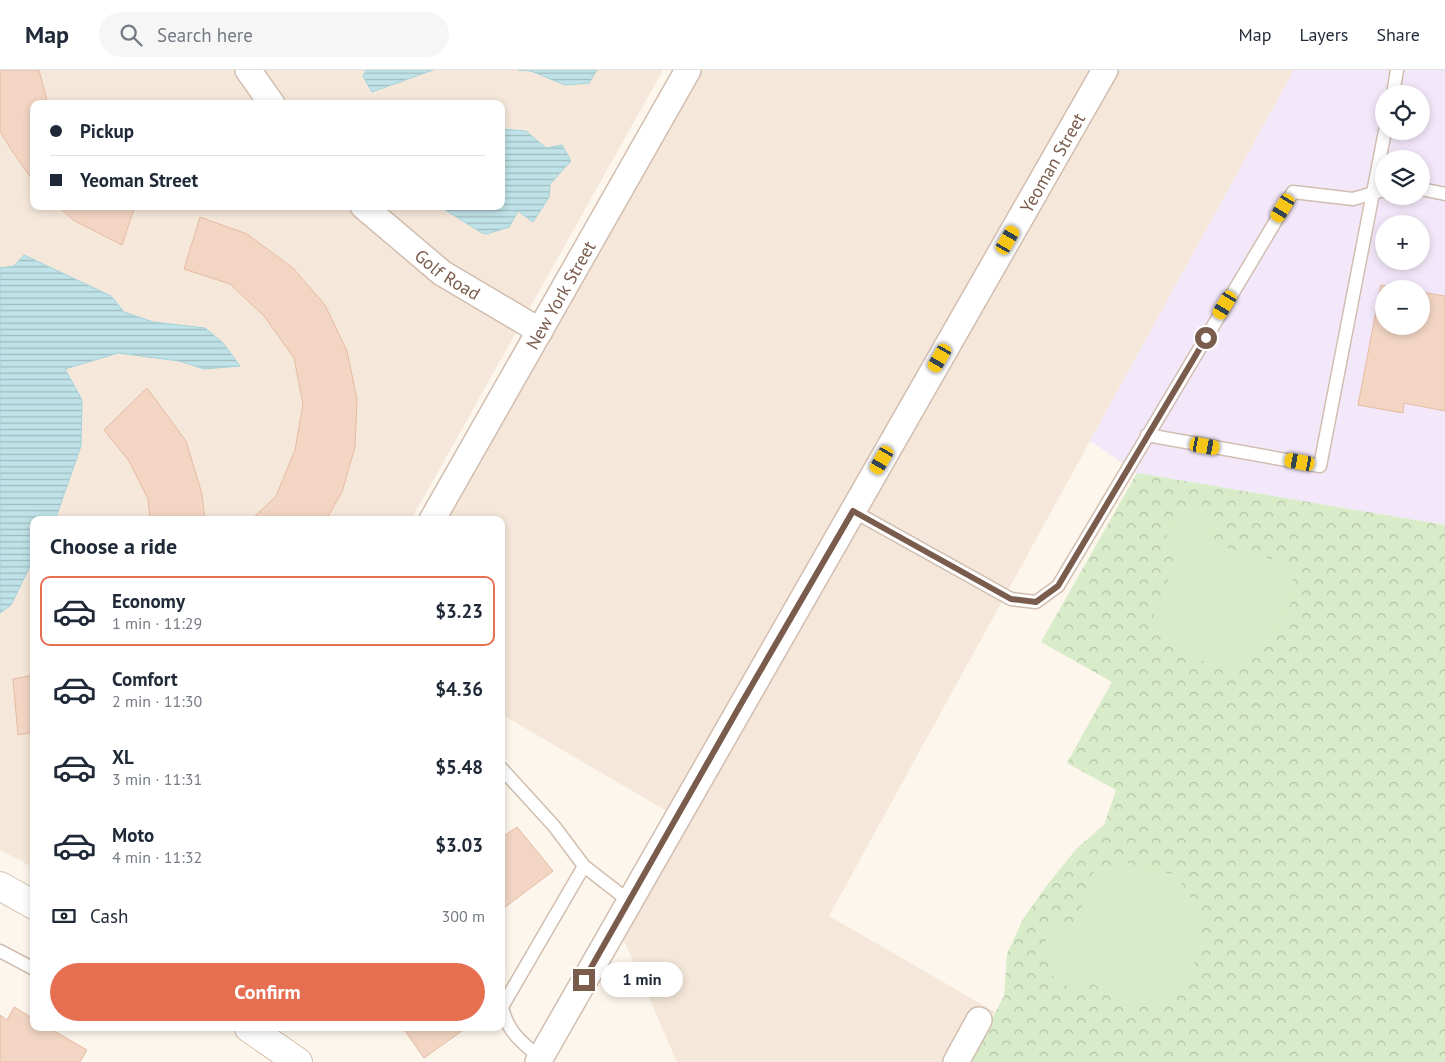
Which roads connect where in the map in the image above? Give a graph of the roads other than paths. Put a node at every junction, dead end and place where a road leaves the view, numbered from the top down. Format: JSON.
{"nodes":[{"id":1,"x":248,"y":70,"type":"edge"},
{"id":2,"x":688,"y":70,"type":"edge"},
{"id":3,"x":1105,"y":70,"type":"edge"},
{"id":4,"x":1397,"y":70,"type":"edge"},
{"id":5,"x":1394,"y":85,"type":"edge"},
{"id":6,"x":269,"y":100,"type":"edge"},
{"id":7,"x":1430,"y":191,"type":"edge"},
{"id":8,"x":1375,"y":192,"type":"edge"},
{"id":9,"x":1445,"y":194,"type":"edge"},
{"id":10,"x":1376,"y":205,"type":"edge"},
{"id":11,"x":369,"y":210,"type":"edge"},
{"id":12,"x":540,"y":331,"type":"junction"},
{"id":13,"x":1147,"y":435,"type":"junction"},
{"id":14,"x":853,"y":511,"type":"junction"},
{"id":15,"x":434,"y":516,"type":"edge"},
{"id":16,"x":505,"y":772,"type":"edge"},
{"id":17,"x":584,"y":866,"type":"junction"},
{"id":18,"x":0,"y":886,"type":"edge"},
{"id":19,"x":629,"y":901,"type":"junction"},
{"id":20,"x":30,"y":903,"type":"edge"},
{"id":21,"x":0,"y":951,"type":"edge"},
{"id":22,"x":30,"y":967,"type":"edge"},
{"id":23,"x":505,"y":1002,"type":"edge"},
{"id":24,"x":505,"y":1020,"type":"edge"},
{"id":25,"x":979,"y":1020,"type":"dead end"},
{"id":26,"x":254,"y":1031,"type":"edge"},
{"id":27,"x":539,"y":1060,"type":"edge"},
{"id":28,"x":298,"y":1062,"type":"edge"},
{"id":29,"x":956,"y":1062,"type":"edge"}],
"edges":[{"from":1,"to":6,"type":"street"},
{"from":2,"to":12,"type":"street","name":"New York Street"},
{"from":3,"to":14,"type":"street","name":"Yeoman Street"},
{"from":4,"to":5,"type":"lane"},
{"from":7,"to":9,"type":"lane"},
{"from":8,"to":13,"type":"lane"},
{"from":10,"to":13,"type":"lane"},
{"from":11,"to":12,"type":"street","name":"Golf Road"},
{"from":12,"to":15,"type":"street","name":"New York Street"},
{"from":13,"to":14,"type":"lane"},
{"from":14,"to":19,"type":"street","name":"Yeoman Street"},
{"from":16,"to":17,"type":"lane"},
{"from":17,"to":19,"type":"lane"},
{"from":17,"to":23,"type":"lane"},
{"from":18,"to":20,"type":"street"},
{"from":19,"to":27,"type":"street","name":"Yeoman Street"},
{"from":21,"to":22,"type":"lane"},
{"from":24,"to":27,"type":"lane"},
{"from":25,"to":29,"type":"street"},
{"from":26,"to":28,"type":"street"}]}
